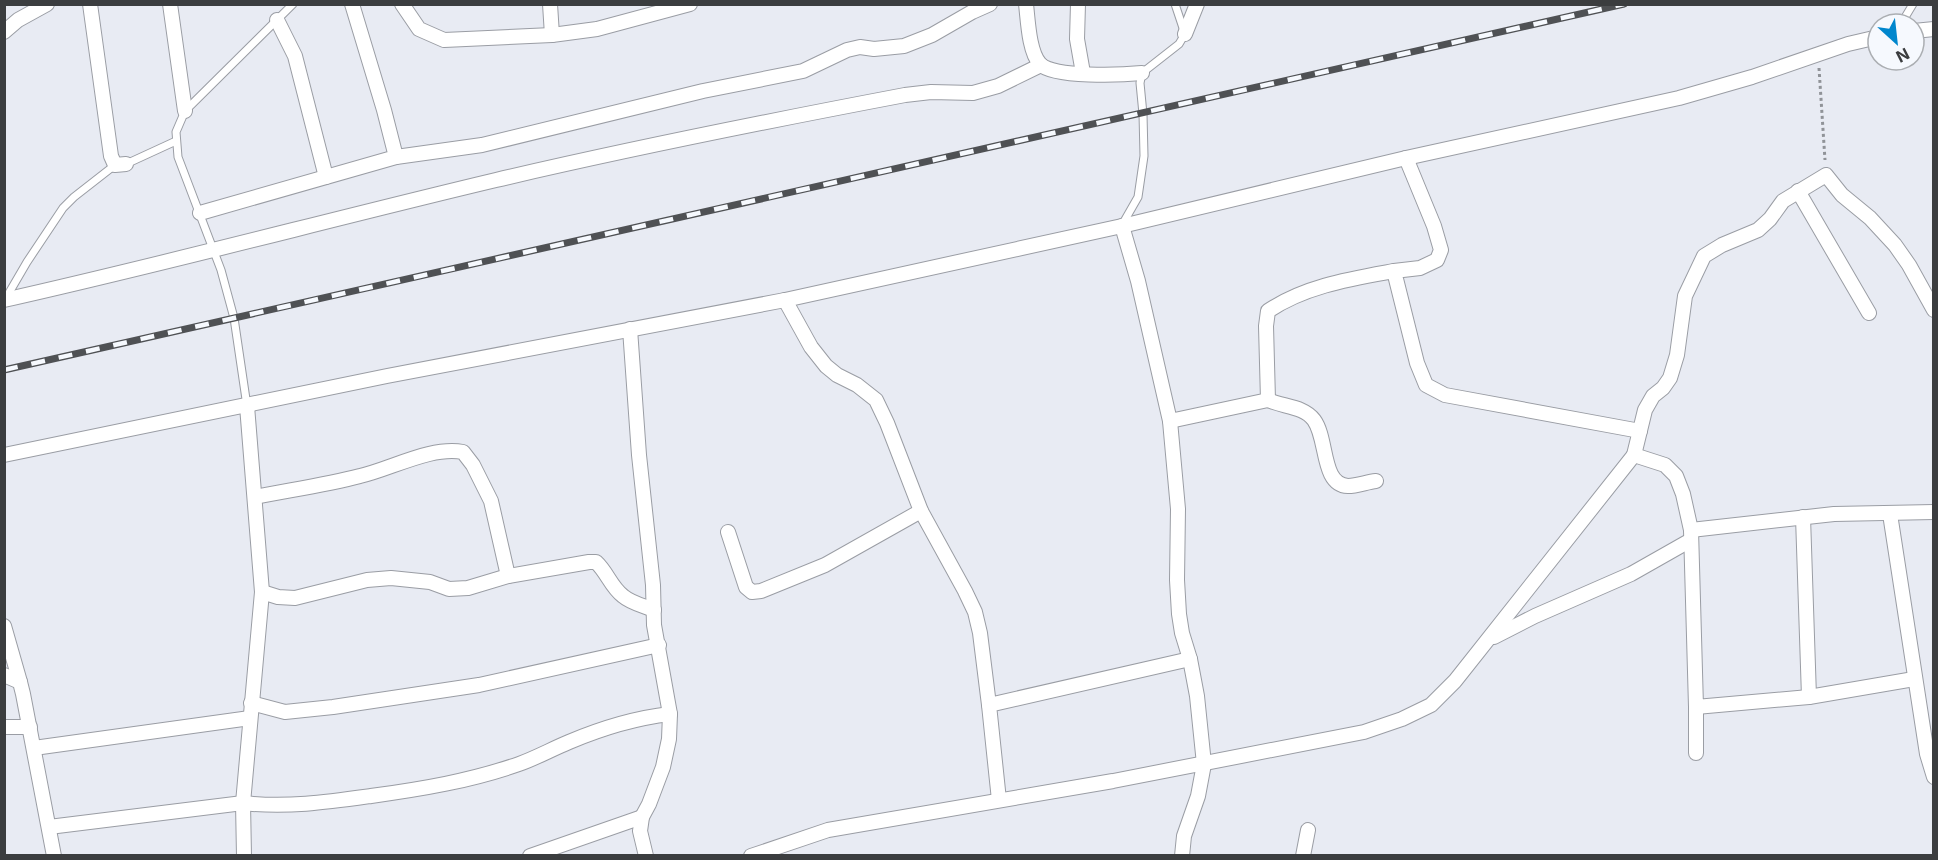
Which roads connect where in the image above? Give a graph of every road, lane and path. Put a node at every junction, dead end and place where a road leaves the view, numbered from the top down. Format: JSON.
{"nodes":[{"id":1,"x":47,"y":4,"type":"edge"},
{"id":2,"x":90,"y":4,"type":"edge"},
{"id":3,"x":171,"y":4,"type":"edge"},
{"id":4,"x":293,"y":4,"type":"edge"},
{"id":5,"x":352,"y":4,"type":"edge"},
{"id":6,"x":402,"y":4,"type":"edge"},
{"id":7,"x":550,"y":4,"type":"edge"},
{"id":8,"x":690,"y":4,"type":"edge"},
{"id":9,"x":990,"y":4,"type":"edge"},
{"id":10,"x":1026,"y":4,"type":"edge"},
{"id":11,"x":1078,"y":4,"type":"edge"},
{"id":12,"x":1175,"y":4,"type":"edge"},
{"id":13,"x":1197,"y":4,"type":"edge"},
{"id":14,"x":277,"y":20,"type":"junction"},
{"id":15,"x":4,"y":32,"type":"edge"},
{"id":16,"x":552,"y":34,"type":"junction"},
{"id":17,"x":1185,"y":34,"type":"junction"},
{"id":18,"x":1866,"y":40,"type":"edge"},
{"id":19,"x":1818,"y":54,"type":"junction"},
{"id":20,"x":1041,"y":65,"type":"junction"},
{"id":21,"x":1142,"y":73,"type":"junction"},
{"id":22,"x":1083,"y":74,"type":"junction"},
{"id":23,"x":185,"y":111,"type":"junction"},
{"id":24,"x":176,"y":141,"type":"junction"},
{"id":25,"x":396,"y":157,"type":"junction"},
{"id":26,"x":1406,"y":158,"type":"junction"},
{"id":27,"x":121,"y":164,"type":"junction"},
{"id":28,"x":1826,"y":175,"type":"junction"},
{"id":29,"x":326,"y":177,"type":"junction"},
{"id":30,"x":1798,"y":191,"type":"junction"},
{"id":31,"x":200,"y":213,"type":"junction"},
{"id":32,"x":1122,"y":226,"type":"junction"},
{"id":33,"x":214,"y":250,"type":"junction"},
{"id":34,"x":1394,"y":271,"type":"junction"},
{"id":35,"x":5,"y":300,"type":"edge"},
{"id":36,"x":784,"y":300,"type":"junction"},
{"id":37,"x":1934,"y":310,"type":"edge"},
{"id":38,"x":1869,"y":313,"type":"dead end"},
{"id":39,"x":630,"y":329,"type":"junction"},
{"id":40,"x":1268,"y":400,"type":"junction"},
{"id":41,"x":247,"y":406,"type":"junction"},
{"id":42,"x":1170,"y":420,"type":"junction"},
{"id":43,"x":1640,"y":431,"type":"junction"},
{"id":44,"x":4,"y":455,"type":"edge"},
{"id":45,"x":1634,"y":455,"type":"junction"},
{"id":46,"x":1376,"y":481,"type":"dead end"},
{"id":47,"x":255,"y":497,"type":"junction"},
{"id":48,"x":921,"y":511,"type":"junction"},
{"id":49,"x":1934,"y":512,"type":"edge"},
{"id":50,"x":1890,"y":514,"type":"junction"},
{"id":51,"x":1803,"y":517,"type":"junction"},
{"id":52,"x":728,"y":532,"type":"dead end"},
{"id":53,"x":1691,"y":535,"type":"junction"},
{"id":54,"x":508,"y":576,"type":"junction"},
{"id":55,"x":262,"y":592,"type":"junction"},
{"id":56,"x":654,"y":610,"type":"junction"},
{"id":57,"x":4,"y":626,"type":"edge"},
{"id":58,"x":1488,"y":641,"type":"junction"},
{"id":59,"x":659,"y":645,"type":"junction"},
{"id":60,"x":1190,"y":659,"type":"junction"},
{"id":61,"x":4,"y":675,"type":"edge"},
{"id":62,"x":1914,"y":679,"type":"junction"},
{"id":63,"x":20,"y":682,"type":"junction"},
{"id":64,"x":1809,"y":697,"type":"junction"},
{"id":65,"x":251,"y":703,"type":"junction"},
{"id":66,"x":989,"y":705,"type":"junction"},
{"id":67,"x":1696,"y":707,"type":"junction"},
{"id":68,"x":670,"y":714,"type":"junction"},
{"id":69,"x":250,"y":718,"type":"junction"},
{"id":70,"x":4,"y":727,"type":"edge"},
{"id":71,"x":30,"y":727,"type":"junction"},
{"id":72,"x":34,"y":748,"type":"junction"},
{"id":73,"x":1696,"y":753,"type":"dead end"},
{"id":74,"x":1204,"y":764,"type":"junction"},
{"id":75,"x":1934,"y":777,"type":"edge"},
{"id":76,"x":999,"y":800,"type":"junction"},
{"id":77,"x":243,"y":803,"type":"junction"},
{"id":78,"x":642,"y":817,"type":"junction"},
{"id":79,"x":49,"y":827,"type":"junction"},
{"id":80,"x":1308,"y":830,"type":"dead end"},
{"id":81,"x":54,"y":855,"type":"edge"},
{"id":82,"x":244,"y":855,"type":"edge"},
{"id":83,"x":530,"y":855,"type":"edge"},
{"id":84,"x":646,"y":855,"type":"edge"},
{"id":85,"x":751,"y":855,"type":"edge"},
{"id":86,"x":1182,"y":855,"type":"edge"},
{"id":87,"x":1303,"y":855,"type":"edge"}],
"edges":[{"from":1,"to":15,"type":"street"},
{"from":2,"to":27,"type":"street"},
{"from":3,"to":23,"type":"street"},
{"from":4,"to":14,"type":"lane"},
{"from":5,"to":25,"type":"street"},
{"from":6,"to":16,"type":"street"},
{"from":7,"to":16,"type":"street"},
{"from":8,"to":16,"type":"street"},
{"from":9,"to":25,"type":"street"},
{"from":10,"to":20,"type":"street"},
{"from":11,"to":22,"type":"street"},
{"from":12,"to":17,"type":"lane"},
{"from":13,"to":17,"type":"street"},
{"from":14,"to":23,"type":"lane"},
{"from":14,"to":29,"type":"street"},
{"from":17,"to":21,"type":"lane"},
{"from":18,"to":19,"type":"street"},
{"from":19,"to":26,"type":"street"},
{"from":19,"to":28,"type":"path"},
{"from":20,"to":22,"type":"street"},
{"from":20,"to":33,"type":"street"},
{"from":21,"to":22,"type":"street"},
{"from":21,"to":32,"type":"lane"},
{"from":23,"to":24,"type":"lane"},
{"from":24,"to":27,"type":"lane"},
{"from":24,"to":31,"type":"lane"},
{"from":25,"to":29,"type":"street"},
{"from":26,"to":32,"type":"street"},
{"from":26,"to":34,"type":"street"},
{"from":27,"to":35,"type":"lane"},
{"from":28,"to":30,"type":"street"},
{"from":28,"to":37,"type":"street"},
{"from":29,"to":31,"type":"street"},
{"from":30,"to":38,"type":"street"},
{"from":30,"to":43,"type":"street"},
{"from":31,"to":33,"type":"lane"},
{"from":32,"to":36,"type":"street"},
{"from":32,"to":42,"type":"street"},
{"from":33,"to":35,"type":"street"},
{"from":33,"to":41,"type":"lane"},
{"from":34,"to":40,"type":"street"},
{"from":34,"to":43,"type":"street"},
{"from":36,"to":39,"type":"street"},
{"from":36,"to":48,"type":"street"},
{"from":39,"to":41,"type":"street"},
{"from":39,"to":56,"type":"street"},
{"from":40,"to":42,"type":"street"},
{"from":40,"to":46,"type":"street"},
{"from":41,"to":44,"type":"street"},
{"from":41,"to":47,"type":"street"},
{"from":42,"to":60,"type":"street"},
{"from":43,"to":45,"type":"street"},
{"from":45,"to":53,"type":"street"},
{"from":45,"to":58,"type":"street"},
{"from":47,"to":54,"type":"street"},
{"from":47,"to":55,"type":"street"},
{"from":48,"to":52,"type":"street"},
{"from":48,"to":66,"type":"street"},
{"from":49,"to":50,"type":"street"},
{"from":50,"to":51,"type":"street"},
{"from":50,"to":62,"type":"street"},
{"from":51,"to":53,"type":"street"},
{"from":51,"to":64,"type":"street"},
{"from":53,"to":58,"type":"street"},
{"from":53,"to":67,"type":"street"},
{"from":54,"to":55,"type":"street"},
{"from":54,"to":56,"type":"street"},
{"from":55,"to":65,"type":"street"},
{"from":56,"to":59,"type":"street"},
{"from":57,"to":63,"type":"street"},
{"from":58,"to":74,"type":"street"},
{"from":59,"to":65,"type":"street"},
{"from":59,"to":68,"type":"street"},
{"from":60,"to":66,"type":"street"},
{"from":60,"to":74,"type":"street"},
{"from":61,"to":63,"type":"street"},
{"from":62,"to":64,"type":"street"},
{"from":62,"to":75,"type":"street"},
{"from":63,"to":71,"type":"street"},
{"from":64,"to":67,"type":"street"},
{"from":65,"to":69,"type":"street"},
{"from":66,"to":76,"type":"street"},
{"from":67,"to":73,"type":"street"},
{"from":68,"to":77,"type":"street"},
{"from":68,"to":78,"type":"street"},
{"from":69,"to":72,"type":"street"},
{"from":69,"to":77,"type":"street"},
{"from":70,"to":71,"type":"street"},
{"from":71,"to":72,"type":"street"},
{"from":72,"to":79,"type":"street"},
{"from":74,"to":76,"type":"street"},
{"from":74,"to":86,"type":"street"},
{"from":76,"to":85,"type":"street"},
{"from":77,"to":79,"type":"street"},
{"from":77,"to":82,"type":"street"},
{"from":78,"to":83,"type":"street"},
{"from":78,"to":84,"type":"street"},
{"from":79,"to":81,"type":"street"},
{"from":80,"to":87,"type":"street"}]}
